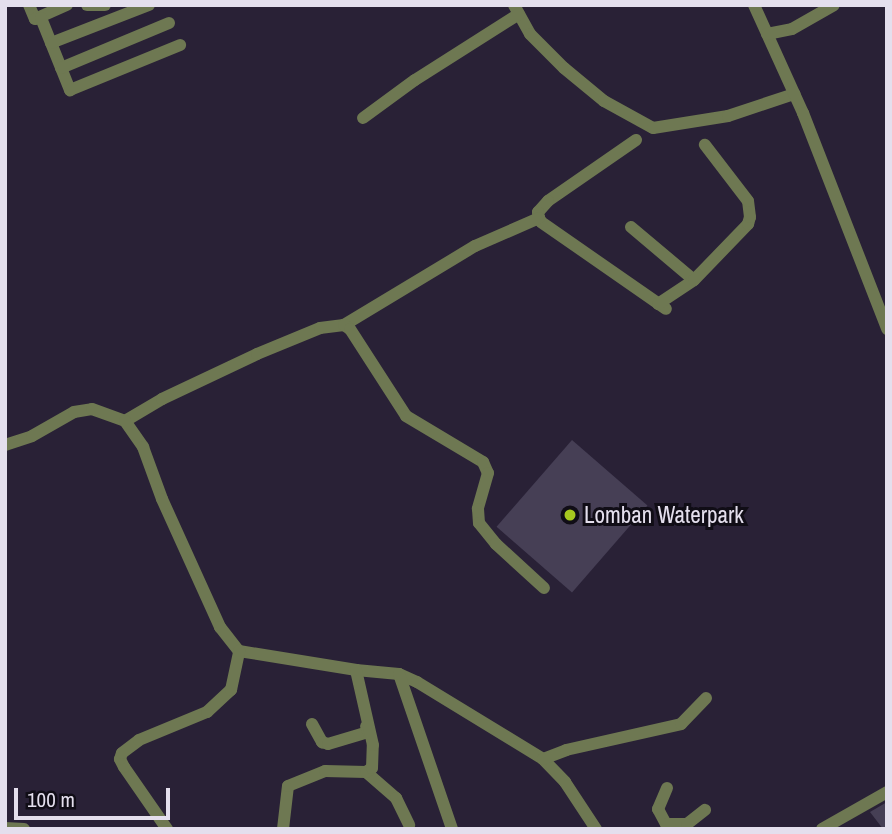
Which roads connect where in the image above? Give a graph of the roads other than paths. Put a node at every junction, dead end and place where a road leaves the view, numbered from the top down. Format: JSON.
{"nodes":[{"id":1,"x":67,"y":5,"type":"edge"},
{"id":2,"x":87,"y":5,"type":"edge"},
{"id":3,"x":105,"y":5,"type":"edge"},
{"id":4,"x":149,"y":5,"type":"edge"},
{"id":5,"x":754,"y":5,"type":"edge"},
{"id":6,"x":834,"y":5,"type":"edge"},
{"id":7,"x":517,"y":10,"type":"edge"},
{"id":8,"x":34,"y":12,"type":"edge"},
{"id":9,"x":169,"y":23,"type":"dead end"},
{"id":10,"x":768,"y":34,"type":"junction"},
{"id":11,"x":51,"y":43,"type":"junction"},
{"id":12,"x":180,"y":44,"type":"dead end"},
{"id":13,"x":61,"y":68,"type":"junction"},
{"id":14,"x":794,"y":94,"type":"junction"},
{"id":15,"x":363,"y":118,"type":"dead end"},
{"id":16,"x":636,"y":140,"type":"dead end"},
{"id":17,"x":705,"y":145,"type":"dead end"},
{"id":18,"x":539,"y":218,"type":"junction"},
{"id":19,"x":631,"y":227,"type":"dead end"},
{"id":20,"x":694,"y":280,"type":"junction"},
{"id":21,"x":344,"y":326,"type":"junction"},
{"id":22,"x":887,"y":329,"type":"edge"},
{"id":23,"x":125,"y":421,"type":"junction"},
{"id":24,"x":5,"y":445,"type":"edge"},
{"id":25,"x":544,"y":588,"type":"dead end"},
{"id":26,"x":239,"y":651,"type":"junction"},
{"id":27,"x":356,"y":670,"type":"junction"},
{"id":28,"x":399,"y":674,"type":"junction"},
{"id":29,"x":706,"y":698,"type":"dead end"},
{"id":30,"x":312,"y":724,"type":"dead end"},
{"id":31,"x":366,"y":725,"type":"junction"},
{"id":32,"x":543,"y":759,"type":"junction"},
{"id":33,"x":366,"y":772,"type":"junction"},
{"id":34,"x":667,"y":788,"type":"dead end"},
{"id":35,"x":887,"y":792,"type":"edge"},
{"id":36,"x":705,"y":810,"type":"dead end"},
{"id":37,"x":409,"y":825,"type":"dead end"},
{"id":38,"x":659,"y":825,"type":"edge"},
{"id":39,"x":161,"y":827,"type":"edge"},
{"id":40,"x":5,"y":828,"type":"edge"},
{"id":41,"x":24,"y":829,"type":"edge"},
{"id":42,"x":283,"y":829,"type":"edge"},
{"id":43,"x":452,"y":829,"type":"edge"},
{"id":44,"x":596,"y":829,"type":"edge"},
{"id":45,"x":822,"y":829,"type":"edge"}],
"edges":[{"from":1,"to":8,"type":"street"},
{"from":2,"to":3,"type":"street"},
{"from":4,"to":11,"type":"street"},
{"from":5,"to":10,"type":"street"},
{"from":6,"to":10,"type":"street"},
{"from":7,"to":14,"type":"street"},
{"from":7,"to":15,"type":"street"},
{"from":8,"to":11,"type":"street"},
{"from":9,"to":13,"type":"street"},
{"from":10,"to":14,"type":"street"},
{"from":11,"to":13,"type":"street"},
{"from":12,"to":13,"type":"street"},
{"from":14,"to":22,"type":"street"},
{"from":16,"to":18,"type":"street"},
{"from":17,"to":20,"type":"street"},
{"from":18,"to":20,"type":"street"},
{"from":18,"to":21,"type":"street"},
{"from":19,"to":20,"type":"street"},
{"from":21,"to":23,"type":"street"},
{"from":21,"to":25,"type":"street"},
{"from":23,"to":24,"type":"street"},
{"from":23,"to":26,"type":"street"},
{"from":26,"to":27,"type":"street"},
{"from":26,"to":39,"type":"street"},
{"from":27,"to":28,"type":"street"},
{"from":27,"to":31,"type":"street"},
{"from":28,"to":32,"type":"street"},
{"from":28,"to":43,"type":"street"},
{"from":29,"to":32,"type":"street"},
{"from":30,"to":31,"type":"street"},
{"from":31,"to":33,"type":"street"},
{"from":32,"to":44,"type":"street"},
{"from":33,"to":37,"type":"street"},
{"from":33,"to":42,"type":"street"},
{"from":34,"to":38,"type":"street"},
{"from":35,"to":45,"type":"street"},
{"from":36,"to":38,"type":"street"},
{"from":40,"to":41,"type":"street"}]}
